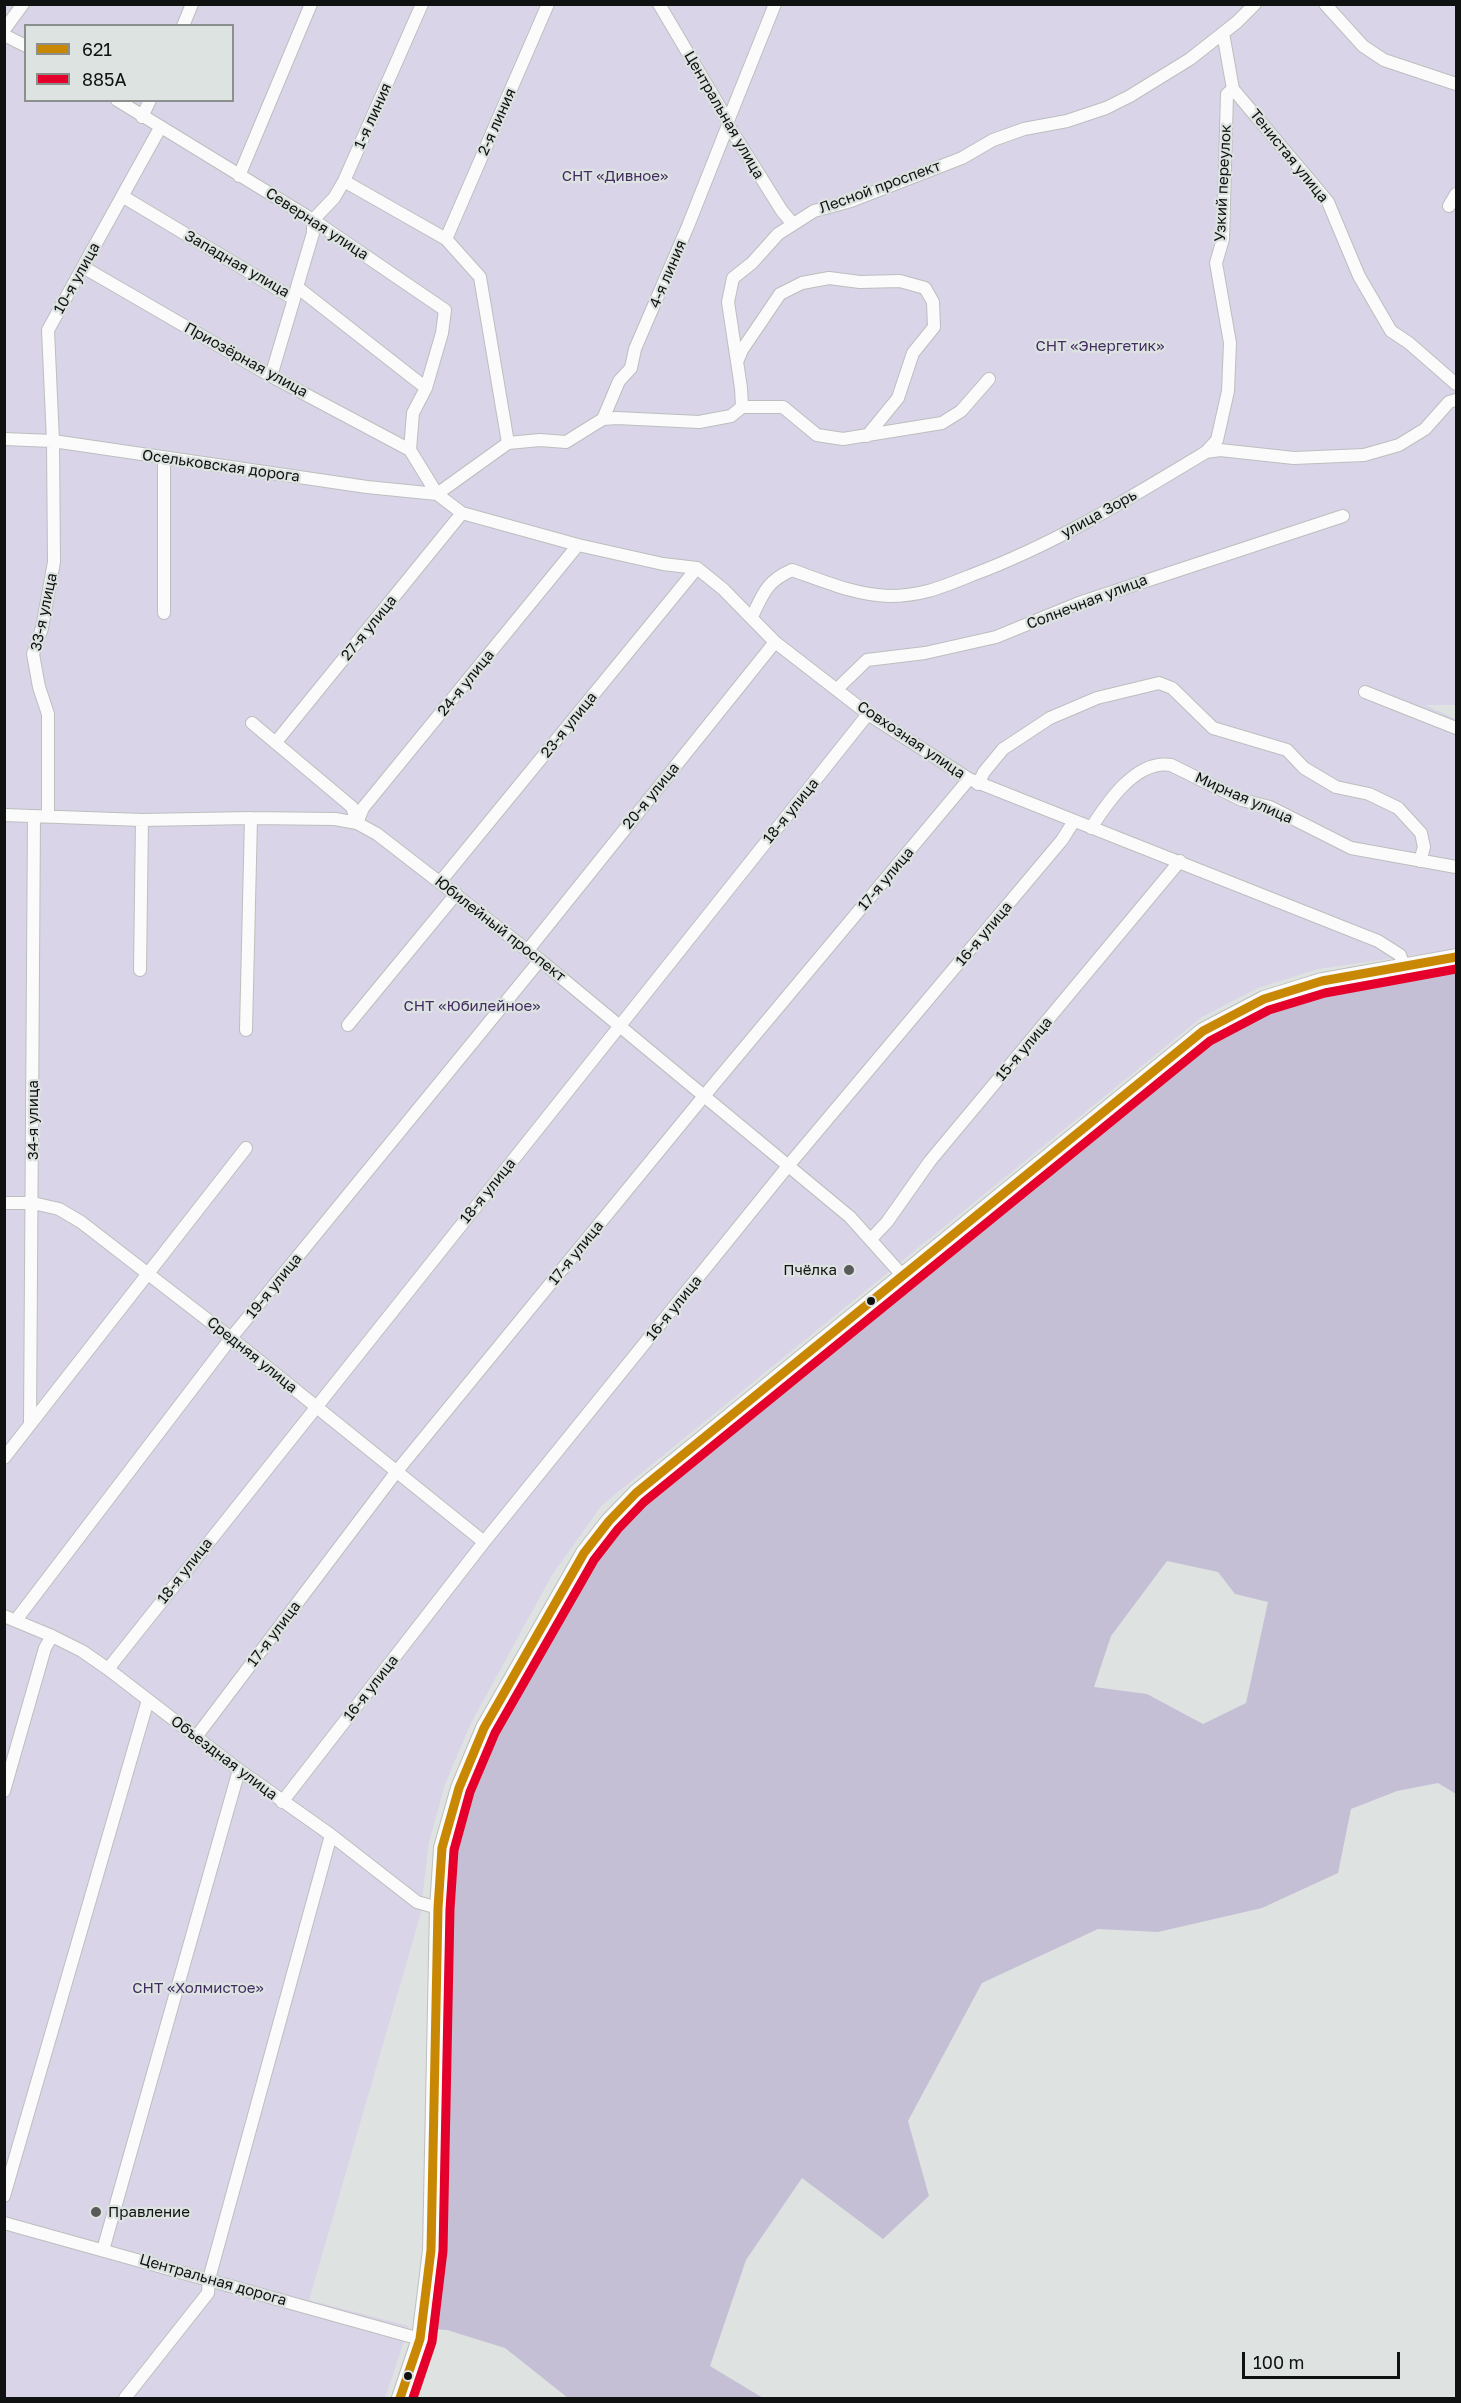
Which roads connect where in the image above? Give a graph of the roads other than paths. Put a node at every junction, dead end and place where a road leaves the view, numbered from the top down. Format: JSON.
{"nodes":[{"id":1,"x":23,"y":4,"type":"edge"},
{"id":2,"x":192,"y":4,"type":"edge"},
{"id":3,"x":311,"y":4,"type":"edge"},
{"id":4,"x":422,"y":4,"type":"edge"},
{"id":5,"x":548,"y":4,"type":"edge"},
{"id":6,"x":659,"y":4,"type":"edge"},
{"id":7,"x":775,"y":4,"type":"edge"},
{"id":8,"x":1255,"y":4,"type":"edge"},
{"id":9,"x":1325,"y":4,"type":"edge"},
{"id":10,"x":184,"y":24,"type":"edge"},
{"id":11,"x":4,"y":30,"type":"edge"},
{"id":12,"x":1223,"y":33,"type":"junction"},
{"id":13,"x":4,"y":35,"type":"edge"},
{"id":14,"x":24,"y":45,"type":"edge"},
{"id":15,"x":1456,"y":84,"type":"edge"},
{"id":16,"x":1233,"y":89,"type":"junction"},
{"id":17,"x":120,"y":102,"type":"edge"},
{"id":18,"x":149,"y":102,"type":"edge"},
{"id":19,"x":142,"y":117,"type":"junction"},
{"id":20,"x":728,"y":123,"type":"junction"},
{"id":21,"x":160,"y":128,"type":"junction"},
{"id":22,"x":239,"y":176,"type":"junction"},
{"id":23,"x":344,"y":181,"type":"junction"},
{"id":24,"x":1456,"y":194,"type":"edge"},
{"id":25,"x":122,"y":196,"type":"junction"},
{"id":26,"x":1449,"y":206,"type":"dead end"},
{"id":27,"x":313,"y":220,"type":"junction"},
{"id":28,"x":793,"y":224,"type":"junction"},
{"id":29,"x":446,"y":239,"type":"junction"},
{"id":30,"x":83,"y":267,"type":"junction"},
{"id":31,"x":296,"y":293,"type":"junction"},
{"id":32,"x":737,"y":362,"type":"junction"},
{"id":33,"x":272,"y":376,"type":"junction"},
{"id":34,"x":989,"y":379,"type":"dead end"},
{"id":35,"x":1456,"y":384,"type":"edge"},
{"id":36,"x":426,"y":388,"type":"junction"},
{"id":37,"x":1456,"y":400,"type":"edge"},
{"id":38,"x":742,"y":407,"type":"junction"},
{"id":39,"x":603,"y":419,"type":"junction"},
{"id":40,"x":867,"y":436,"type":"junction"},
{"id":41,"x":4,"y":439,"type":"edge"},
{"id":42,"x":53,"y":441,"type":"junction"},
{"id":43,"x":508,"y":443,"type":"junction"},
{"id":44,"x":410,"y":450,"type":"junction"},
{"id":45,"x":1206,"y":452,"type":"junction"},
{"id":46,"x":164,"y":458,"type":"junction"},
{"id":47,"x":437,"y":494,"type":"junction"},
{"id":48,"x":462,"y":513,"type":"junction"},
{"id":49,"x":1343,"y":516,"type":"dead end"},
{"id":50,"x":578,"y":545,"type":"junction"},
{"id":51,"x":697,"y":568,"type":"junction"},
{"id":52,"x":164,"y":613,"type":"dead end"},
{"id":53,"x":752,"y":617,"type":"junction"},
{"id":54,"x":775,"y":642,"type":"junction"},
{"id":55,"x":837,"y":688,"type":"junction"},
{"id":56,"x":1365,"y":692,"type":"dead end"},
{"id":57,"x":868,"y":714,"type":"junction"},
{"id":58,"x":252,"y":723,"type":"dead end"},
{"id":59,"x":1456,"y":728,"type":"edge"},
{"id":60,"x":276,"y":742,"type":"junction"},
{"id":61,"x":974,"y":781,"type":"junction"},
{"id":62,"x":4,"y":815,"type":"edge"},
{"id":63,"x":34,"y":816,"type":"junction"},
{"id":64,"x":48,"y":816,"type":"junction"},
{"id":65,"x":251,"y":818,"type":"junction"},
{"id":66,"x":142,"y":820,"type":"junction"},
{"id":67,"x":1074,"y":821,"type":"junction"},
{"id":68,"x":357,"y":823,"type":"junction"},
{"id":69,"x":1091,"y":828,"type":"junction"},
{"id":70,"x":1180,"y":861,"type":"junction"},
{"id":71,"x":1420,"y":861,"type":"junction"},
{"id":72,"x":1456,"y":867,"type":"edge"},
{"id":73,"x":440,"y":882,"type":"junction"},
{"id":74,"x":456,"y":894,"type":"junction"},
{"id":75,"x":528,"y":950,"type":"junction"},
{"id":76,"x":1456,"y":957,"type":"edge"},
{"id":77,"x":540,"y":960,"type":"junction"},
{"id":78,"x":1404,"y":966,"type":"junction"},
{"id":79,"x":140,"y":970,"type":"dead end"},
{"id":80,"x":348,"y":1025,"type":"dead end"},
{"id":81,"x":619,"y":1026,"type":"junction"},
{"id":82,"x":246,"y":1030,"type":"dead end"},
{"id":83,"x":704,"y":1096,"type":"junction"},
{"id":84,"x":246,"y":1148,"type":"dead end"},
{"id":85,"x":788,"y":1166,"type":"junction"},
{"id":86,"x":4,"y":1203,"type":"edge"},
{"id":87,"x":33,"y":1203,"type":"junction"},
{"id":88,"x":871,"y":1239,"type":"junction"},
{"id":89,"x":148,"y":1273,"type":"junction"},
{"id":90,"x":902,"y":1275,"type":"junction"},
{"id":91,"x":231,"y":1338,"type":"junction"},
{"id":92,"x":316,"y":1407,"type":"junction"},
{"id":93,"x":30,"y":1424,"type":"junction"},
{"id":94,"x":4,"y":1458,"type":"edge"},
{"id":95,"x":397,"y":1472,"type":"junction"},
{"id":96,"x":484,"y":1542,"type":"junction"},
{"id":97,"x":10,"y":1618,"type":"edge"},
{"id":98,"x":52,"y":1636,"type":"junction"},
{"id":99,"x":108,"y":1669,"type":"junction"},
{"id":100,"x":148,"y":1700,"type":"junction"},
{"id":101,"x":196,"y":1737,"type":"junction"},
{"id":102,"x":239,"y":1770,"type":"junction"},
{"id":103,"x":4,"y":1791,"type":"edge"},
{"id":104,"x":282,"y":1802,"type":"junction"},
{"id":105,"x":331,"y":1835,"type":"junction"},
{"id":106,"x":438,"y":1908,"type":"junction"},
{"id":107,"x":4,"y":2196,"type":"edge"},
{"id":108,"x":4,"y":2223,"type":"edge"},
{"id":109,"x":104,"y":2250,"type":"junction"},
{"id":110,"x":209,"y":2279,"type":"junction"},
{"id":111,"x":420,"y":2339,"type":"junction"},
{"id":112,"x":126,"y":2398,"type":"edge"},
{"id":113,"x":400,"y":2398,"type":"edge"}],
"edges":[{"from":1,"to":11,"type":"street"},
{"from":2,"to":10,"type":"street"},
{"from":3,"to":22,"type":"street"},
{"from":4,"to":23,"type":"street","name":"1-я линия"},
{"from":5,"to":29,"type":"street","name":"2-я линия"},
{"from":6,"to":20,"type":"street","name":"Центральная улица"},
{"from":7,"to":20,"type":"street","name":"4-я линия"},
{"from":8,"to":12,"type":"street","name":"Лесной проспект"},
{"from":9,"to":15,"type":"street"},
{"from":12,"to":16,"type":"street","name":"Тенистая улица"},
{"from":12,"to":28,"type":"street","name":"Лесной проспект"},
{"from":13,"to":14,"type":"street"},
{"from":16,"to":35,"type":"street","name":"Тенистая улица"},
{"from":16,"to":45,"type":"street","name":"Узкий переулок"},
{"from":17,"to":19,"type":"street","name":"Северная улица"},
{"from":18,"to":19,"type":"street"},
{"from":19,"to":21,"type":"street","name":"Северная улица"},
{"from":20,"to":28,"type":"street","name":"Центральная улица"},
{"from":20,"to":39,"type":"street","name":"4-я линия"},
{"from":21,"to":22,"type":"street","name":"Северная улица"},
{"from":21,"to":25,"type":"street","name":"10-я улица"},
{"from":22,"to":27,"type":"street","name":"Северная улица"},
{"from":23,"to":27,"type":"street","name":"1-я линия"},
{"from":23,"to":29,"type":"street"},
{"from":24,"to":26,"type":"street"},
{"from":25,"to":30,"type":"street","name":"10-я улица"},
{"from":25,"to":31,"type":"street","name":"Западная улица"},
{"from":27,"to":31,"type":"street"},
{"from":27,"to":36,"type":"street","name":"Северная улица"},
{"from":28,"to":32,"type":"street","name":"Лесной проспект"},
{"from":29,"to":43,"type":"street"},
{"from":30,"to":33,"type":"street","name":"Приозёрная улица"},
{"from":30,"to":42,"type":"street","name":"10-я улица"},
{"from":31,"to":33,"type":"street"},
{"from":31,"to":36,"type":"street","name":"Западная улица"},
{"from":32,"to":38,"type":"street","name":"Лесной проспект"},
{"from":32,"to":40,"type":"street"},
{"from":33,"to":44,"type":"street","name":"Приозёрная улица"},
{"from":34,"to":40,"type":"street"},
{"from":36,"to":44,"type":"street"},
{"from":37,"to":45,"type":"street"},
{"from":38,"to":39,"type":"street"},
{"from":38,"to":40,"type":"street"},
{"from":39,"to":43,"type":"street"},
{"from":41,"to":42,"type":"street","name":"Осельковская дорога"},
{"from":42,"to":46,"type":"street","name":"Осельковская дорога"},
{"from":42,"to":64,"type":"street","name":"33-я улица"},
{"from":43,"to":47,"type":"street"},
{"from":44,"to":47,"type":"street"},
{"from":45,"to":53,"type":"street","name":"улица Зорь"},
{"from":46,"to":47,"type":"street","name":"Осельковская дорога"},
{"from":46,"to":52,"type":"street"},
{"from":47,"to":48,"type":"street"},
{"from":48,"to":50,"type":"street"},
{"from":48,"to":60,"type":"street","name":"27-я улица"},
{"from":49,"to":55,"type":"street","name":"Солнечная улица"},
{"from":50,"to":51,"type":"street"},
{"from":50,"to":68,"type":"street","name":"24-я улица"},
{"from":51,"to":53,"type":"street","name":"Совхозная улица"},
{"from":51,"to":73,"type":"street","name":"23-я улица"},
{"from":53,"to":54,"type":"street","name":"Совхозная улица"},
{"from":54,"to":55,"type":"street","name":"Совхозная улица"},
{"from":54,"to":75,"type":"street","name":"20-я улица"},
{"from":55,"to":57,"type":"street","name":"Совхозная улица"},
{"from":56,"to":59,"type":"street"},
{"from":57,"to":61,"type":"street","name":"Совхозная улица"},
{"from":57,"to":81,"type":"street","name":"18-я улица"},
{"from":58,"to":60,"type":"street"},
{"from":60,"to":68,"type":"street"},
{"from":61,"to":67,"type":"street","name":"Совхозная улица"},
{"from":61,"to":71,"type":"street","name":"17-я улица"},
{"from":61,"to":83,"type":"street","name":"17-я улица"},
{"from":62,"to":63,"type":"street","name":"Юбилейный проспект"},
{"from":63,"to":64,"type":"street","name":"Юбилейный проспект"},
{"from":63,"to":87,"type":"street","name":"34-я улица"},
{"from":64,"to":66,"type":"street","name":"Юбилейный проспект"},
{"from":65,"to":66,"type":"street","name":"Юбилейный проспект"},
{"from":65,"to":68,"type":"street","name":"Юбилейный проспект"},
{"from":65,"to":82,"type":"street"},
{"from":66,"to":79,"type":"street"},
{"from":67,"to":69,"type":"street","name":"Совхозная улица"},
{"from":67,"to":85,"type":"street","name":"16-я улица"},
{"from":68,"to":73,"type":"street","name":"Юбилейный проспект"},
{"from":69,"to":70,"type":"street","name":"Совхозная улица"},
{"from":69,"to":71,"type":"street","name":"Мирная улица"},
{"from":70,"to":78,"type":"street","name":"Совхозная улица"},
{"from":70,"to":88,"type":"street","name":"15-я улица"},
{"from":71,"to":72,"type":"street"},
{"from":73,"to":74,"type":"street","name":"Юбилейный проспект"},
{"from":74,"to":75,"type":"street","name":"Юбилейный проспект"},
{"from":74,"to":80,"type":"street"},
{"from":75,"to":77,"type":"street","name":"Юбилейный проспект"},
{"from":76,"to":78,"type":"main road"},
{"from":77,"to":81,"type":"street","name":"Юбилейный проспект"},
{"from":77,"to":91,"type":"street","name":"19-я улица"},
{"from":78,"to":90,"type":"main road"},
{"from":81,"to":83,"type":"street","name":"Юбилейный проспект"},
{"from":81,"to":92,"type":"street","name":"18-я улица"},
{"from":83,"to":85,"type":"street","name":"Юбилейный проспект"},
{"from":83,"to":95,"type":"street","name":"17-я улица"},
{"from":84,"to":89,"type":"street"},
{"from":85,"to":88,"type":"street","name":"Юбилейный проспект"},
{"from":85,"to":96,"type":"street","name":"16-я улица"},
{"from":86,"to":87,"type":"street","name":"Средняя улица"},
{"from":87,"to":89,"type":"street","name":"Средняя улица"},
{"from":87,"to":93,"type":"street","name":"34-я улица"},
{"from":88,"to":90,"type":"street","name":"Юбилейный проспект"},
{"from":89,"to":91,"type":"street","name":"Средняя улица"},
{"from":89,"to":93,"type":"street"},
{"from":90,"to":106,"type":"main road"},
{"from":91,"to":92,"type":"street","name":"Средняя улица"},
{"from":91,"to":97,"type":"street","name":"19-я улица"},
{"from":92,"to":95,"type":"street","name":"Средняя улица"},
{"from":92,"to":99,"type":"street","name":"18-я улица"},
{"from":93,"to":94,"type":"street"},
{"from":95,"to":96,"type":"street","name":"Средняя улица"},
{"from":95,"to":101,"type":"street","name":"17-я улица"},
{"from":96,"to":104,"type":"street","name":"16-я улица"},
{"from":97,"to":98,"type":"street","name":"Объездная улица"},
{"from":98,"to":99,"type":"street","name":"Объездная улица"},
{"from":98,"to":103,"type":"street"},
{"from":99,"to":100,"type":"street","name":"Объездная улица"},
{"from":100,"to":101,"type":"street","name":"Объездная улица"},
{"from":100,"to":107,"type":"street"},
{"from":101,"to":102,"type":"street","name":"Объездная улица"},
{"from":102,"to":104,"type":"street","name":"Объездная улица"},
{"from":102,"to":109,"type":"street"},
{"from":104,"to":105,"type":"street","name":"Объездная улица"},
{"from":105,"to":106,"type":"street","name":"Объездная улица"},
{"from":105,"to":110,"type":"street"},
{"from":106,"to":111,"type":"main road"},
{"from":108,"to":109,"type":"street","name":"Центральная дорога"},
{"from":109,"to":110,"type":"street","name":"Центральная дорога"},
{"from":110,"to":111,"type":"street","name":"Центральная дорога"},
{"from":110,"to":112,"type":"street"},
{"from":111,"to":113,"type":"main road"}]}
